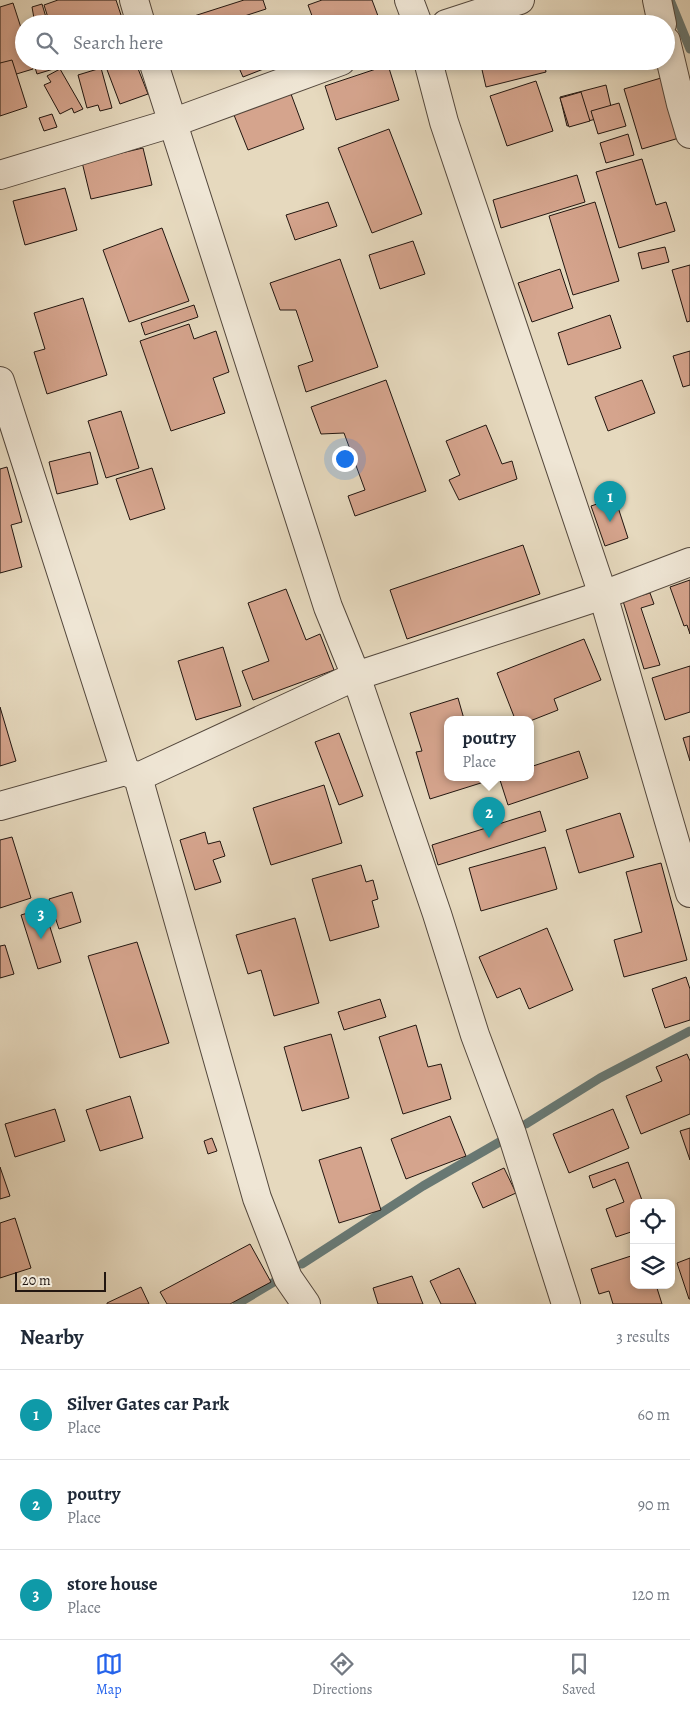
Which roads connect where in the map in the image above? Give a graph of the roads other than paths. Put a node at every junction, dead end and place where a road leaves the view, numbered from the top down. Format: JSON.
{"nodes":[{"id":1,"x":134,"y":0,"type":"edge"},
{"id":2,"x":409,"y":0,"type":"edge"},
{"id":3,"x":520,"y":0,"type":"edge"},
{"id":4,"x":657,"y":0,"type":"edge"},
{"id":5,"x":138,"y":15,"type":"edge"},
{"id":6,"x":415,"y":15,"type":"edge"},
{"id":7,"x":474,"y":15,"type":"edge"},
{"id":8,"x":660,"y":15,"type":"edge"},
{"id":9,"x":156,"y":70,"type":"edge"},
{"id":10,"x":316,"y":70,"type":"edge"},
{"id":11,"x":430,"y":70,"type":"edge"},
{"id":12,"x":673,"y":70,"type":"edge"},
{"id":13,"x":172,"y":123,"type":"junction"},
{"id":14,"x":690,"y":134,"type":"edge"},
{"id":15,"x":0,"y":175,"type":"edge"},
{"id":16,"x":0,"y":381,"type":"edge"},
{"id":17,"x":690,"y":562,"type":"edge"},
{"id":18,"x":603,"y":595,"type":"junction"},
{"id":19,"x":356,"y":676,"type":"junction"},
{"id":20,"x":131,"y":774,"type":"junction"},
{"id":21,"x":0,"y":806,"type":"edge"},
{"id":22,"x":690,"y":893,"type":"edge"},
{"id":23,"x":306,"y":1304,"type":"edge"},
{"id":24,"x":566,"y":1304,"type":"edge"}],
"edges":[{"from":1,"to":5,"type":"street"},
{"from":2,"to":6,"type":"street"},
{"from":3,"to":7,"type":"street"},
{"from":4,"to":8,"type":"street"},
{"from":9,"to":13,"type":"street"},
{"from":10,"to":13,"type":"street"},
{"from":11,"to":18,"type":"street"},
{"from":12,"to":14,"type":"street"},
{"from":13,"to":15,"type":"street"},
{"from":13,"to":19,"type":"street"},
{"from":16,"to":20,"type":"street"},
{"from":17,"to":18,"type":"street"},
{"from":18,"to":19,"type":"street"},
{"from":18,"to":22,"type":"street"},
{"from":19,"to":20,"type":"street"},
{"from":19,"to":24,"type":"street"},
{"from":20,"to":21,"type":"street"},
{"from":20,"to":23,"type":"street"}]}
